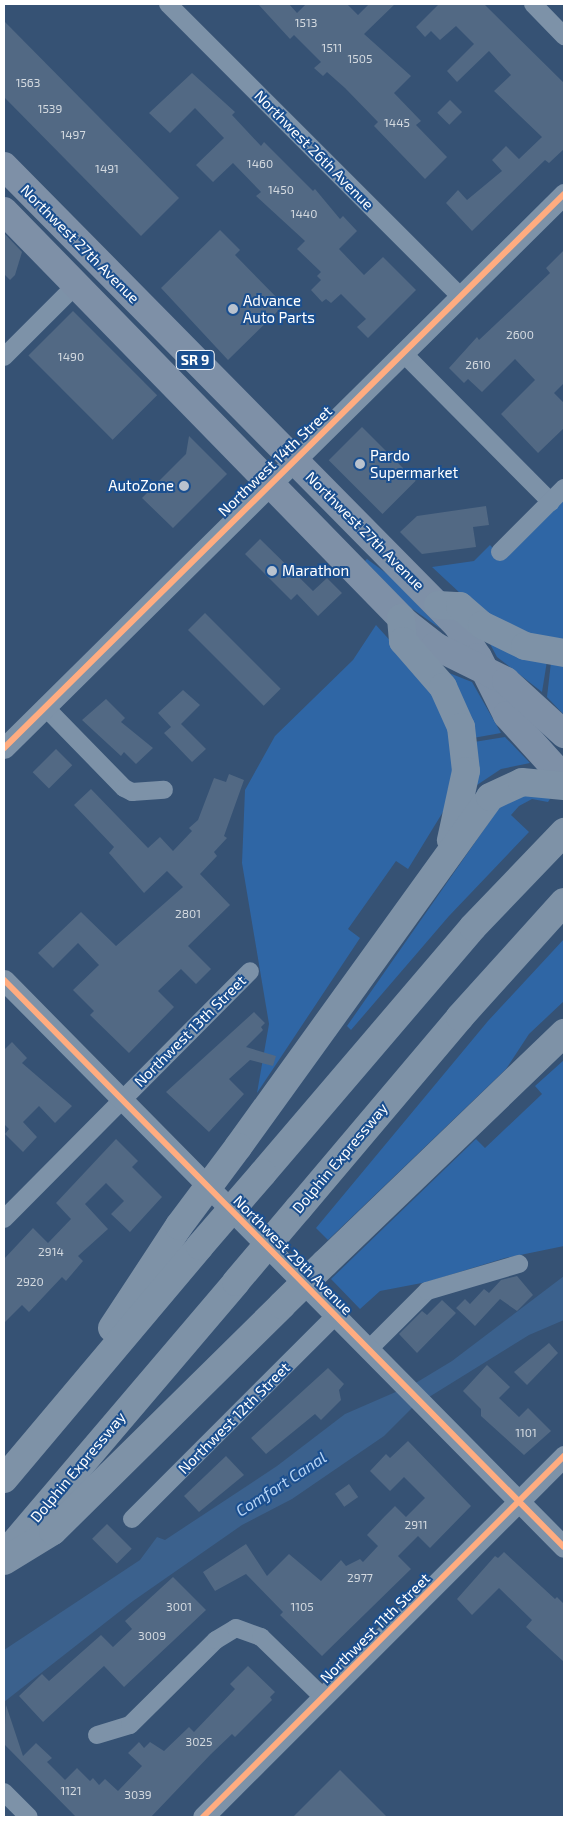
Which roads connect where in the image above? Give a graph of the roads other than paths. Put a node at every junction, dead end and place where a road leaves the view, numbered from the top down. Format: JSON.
{"nodes":[{"id":1,"x":168,"y":4,"type":"edge"},
{"id":2,"x":533,"y":4,"type":"edge"},
{"id":3,"x":564,"y":36,"type":"edge"},
{"id":4,"x":4,"y":166,"type":"edge"},
{"id":5,"x":564,"y":194,"type":"edge"},
{"id":6,"x":4,"y":211,"type":"edge"},
{"id":7,"x":77,"y":284,"type":"junction"},
{"id":8,"x":461,"y":297,"type":"junction"},
{"id":9,"x":404,"y":353,"type":"junction"},
{"id":10,"x":4,"y":357,"type":"edge"},
{"id":11,"x":294,"y":460,"type":"junction"},
{"id":12,"x":270,"y":482,"type":"junction"},
{"id":13,"x":564,"y":488,"type":"edge"},
{"id":14,"x":551,"y":502,"type":"junction"},
{"id":15,"x":500,"y":552,"type":"dead end"},
{"id":16,"x":438,"y":605,"type":"junction"},
{"id":17,"x":401,"y":618,"type":"junction"},
{"id":18,"x":564,"y":654,"type":"edge"},
{"id":19,"x":483,"y":670,"type":"junction"},
{"id":20,"x":45,"y":707,"type":"junction"},
{"id":21,"x":564,"y":734,"type":"edge"},
{"id":22,"x":4,"y":748,"type":"edge"},
{"id":23,"x":564,"y":778,"type":"edge"},
{"id":24,"x":564,"y":786,"type":"edge"},
{"id":25,"x":164,"y":790,"type":"dead end"},
{"id":26,"x":562,"y":835,"type":"edge"},
{"id":27,"x":446,"y":858,"type":"junction"},
{"id":28,"x":564,"y":902,"type":"edge"},
{"id":29,"x":250,"y":971,"type":"dead end"},
{"id":30,"x":4,"y":980,"type":"edge"},
{"id":31,"x":564,"y":1033,"type":"edge"},
{"id":32,"x":122,"y":1100,"type":"junction"},
{"id":33,"x":4,"y":1219,"type":"edge"},
{"id":34,"x":519,"y":1264,"type":"dead end"},
{"id":35,"x":336,"y":1316,"type":"junction"},
{"id":36,"x":369,"y":1350,"type":"junction"},
{"id":37,"x":42,"y":1434,"type":"junction"},
{"id":38,"x":564,"y":1456,"type":"edge"},
{"id":39,"x":4,"y":1479,"type":"edge"},
{"id":40,"x":518,"y":1502,"type":"junction"},
{"id":41,"x":132,"y":1519,"type":"dead end"},
{"id":42,"x":564,"y":1547,"type":"edge"},
{"id":43,"x":4,"y":1555,"type":"edge"},
{"id":44,"x":4,"y":1561,"type":"edge"},
{"id":45,"x":322,"y":1697,"type":"junction"},
{"id":46,"x":97,"y":1734,"type":"dead end"},
{"id":47,"x":4,"y":1792,"type":"edge"},
{"id":48,"x":213,"y":1814,"type":"edge"},
{"id":49,"x":28,"y":1817,"type":"edge"}],
"edges":[{"from":1,"to":8,"type":"street","name":"Northwest 26th Avenue"},
{"from":2,"to":3,"type":"street"},
{"from":4,"to":11,"type":"highway","name":"Northwest 27th Avenue","number":"SR 9"},
{"from":5,"to":8,"type":"street","name":"Northwest 14th Street"},
{"from":6,"to":7,"type":"highway","name":"Northwest 27th Avenue","number":"SR 9"},
{"from":7,"to":10,"type":"street"},
{"from":7,"to":12,"type":"highway","name":"Northwest 27th Avenue","number":"SR 9"},
{"from":8,"to":9,"type":"street","name":"Northwest 14th Street"},
{"from":9,"to":11,"type":"street","name":"Northwest 14th Street"},
{"from":9,"to":14,"type":"street"},
{"from":11,"to":12,"type":"street","name":"Northwest 14th Street"},
{"from":11,"to":16,"type":"highway","name":"Northwest 27th Avenue","number":"SR 9"},
{"from":12,"to":17,"type":"highway","name":"Northwest 27th Avenue","number":"SR 9"},
{"from":12,"to":20,"type":"street","name":"Northwest 14th Street"},
{"from":13,"to":14,"type":"street"},
{"from":14,"to":15,"type":"street"},
{"from":16,"to":18,"type":"highway"},
{"from":16,"to":19,"type":"highway","name":"Northwest 27th Avenue","number":"SR 9"},
{"from":17,"to":19,"type":"highway","name":"Northwest 27th Avenue","number":"SR 9"},
{"from":17,"to":27,"type":"highway"},
{"from":19,"to":21,"type":"highway","name":"Northwest 27th Avenue","number":"SR 9"},
{"from":19,"to":23,"type":"highway","name":"Northwest 27th Avenue","number":"SR 9"},
{"from":20,"to":22,"type":"street","name":"Northwest 14th Street"},
{"from":20,"to":25,"type":"street"},
{"from":24,"to":27,"type":"highway"},
{"from":26,"to":37,"type":"highway","bridge":true},
{"from":27,"to":37,"type":"highway","bridge":true},
{"from":28,"to":43,"type":"highway","name":"Dolphin Expressway","bridge":true},
{"from":29,"to":32,"type":"street","name":"Northwest 13th Street"},
{"from":30,"to":32,"type":"street","name":"Northwest 29th Avenue"},
{"from":31,"to":44,"type":"highway","bridge":true},
{"from":32,"to":33,"type":"street","name":"Northwest 13th Street"},
{"from":32,"to":35,"type":"street","name":"Northwest 29th Avenue"},
{"from":34,"to":36,"type":"street"},
{"from":35,"to":36,"type":"street","name":"Northwest 29th Avenue"},
{"from":35,"to":41,"type":"street","name":"Northwest 12th Street"},
{"from":36,"to":40,"type":"street","name":"Northwest 29th Avenue"},
{"from":37,"to":39,"type":"highway"},
{"from":38,"to":40,"type":"street","name":"Northwest 11th Street"},
{"from":40,"to":42,"type":"street","name":"Northwest 29th Avenue"},
{"from":40,"to":45,"type":"street","name":"Northwest 11th Street"},
{"from":45,"to":46,"type":"street"},
{"from":45,"to":48,"type":"street","name":"Northwest 11th Street"},
{"from":47,"to":49,"type":"street"}]}
